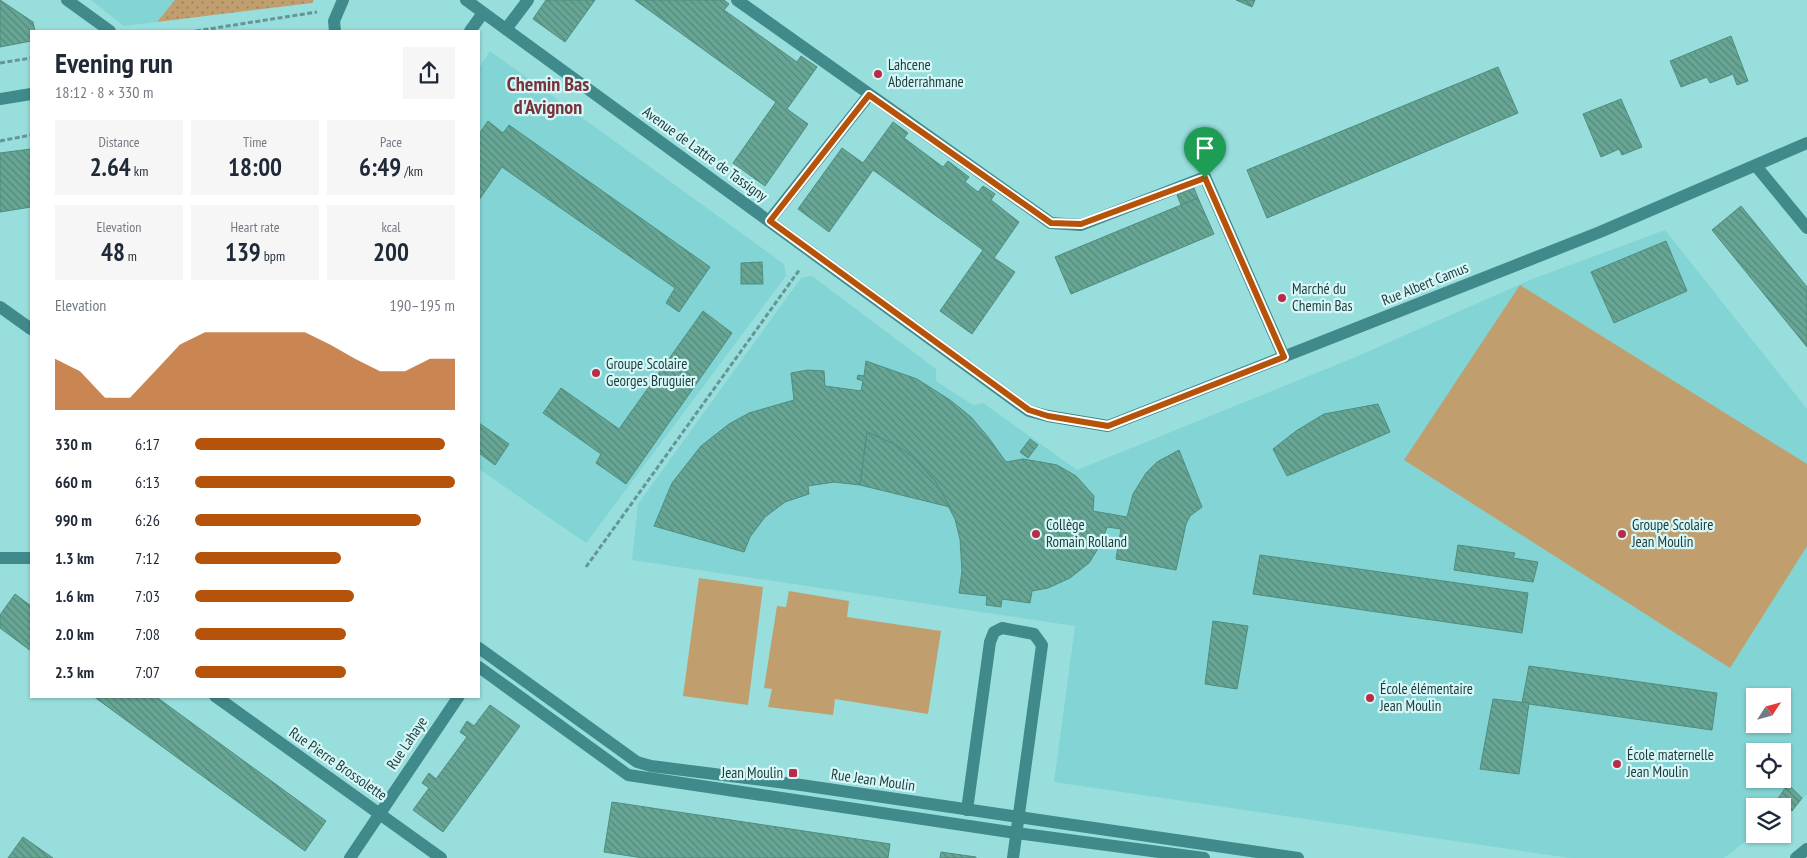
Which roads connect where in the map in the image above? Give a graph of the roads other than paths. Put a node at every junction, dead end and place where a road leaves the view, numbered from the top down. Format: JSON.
{"nodes":[{"id":1,"x":68,"y":0,"type":"edge"},
{"id":2,"x":343,"y":0,"type":"edge"},
{"id":3,"x":466,"y":0,"type":"edge"},
{"id":4,"x":528,"y":0,"type":"edge"},
{"id":5,"x":737,"y":0,"type":"edge"},
{"id":6,"x":483,"y":13,"type":"junction"},
{"id":7,"x":506,"y":29,"type":"junction"},
{"id":8,"x":109,"y":30,"type":"edge"},
{"id":9,"x":335,"y":30,"type":"edge"},
{"id":10,"x":471,"y":30,"type":"edge"},
{"id":11,"x":30,"y":94,"type":"edge"},
{"id":12,"x":869,"y":95,"type":"junction"},
{"id":13,"x":0,"y":99,"type":"edge"},
{"id":14,"x":1807,"y":143,"type":"edge"},
{"id":15,"x":1756,"y":166,"type":"junction"},
{"id":16,"x":770,"y":221,"type":"junction"},
{"id":17,"x":1807,"y":228,"type":"edge"},
{"id":18,"x":0,"y":307,"type":"edge"},
{"id":19,"x":30,"y":328,"type":"edge"},
{"id":20,"x":1284,"y":357,"type":"junction"},
{"id":21,"x":1048,"y":416,"type":"joint"},
{"id":22,"x":0,"y":558,"type":"edge"},
{"id":23,"x":30,"y":558,"type":"edge"},
{"id":24,"x":480,"y":649,"type":"edge"},
{"id":25,"x":480,"y":668,"type":"edge"},
{"id":26,"x":218,"y":698,"type":"edge"},
{"id":27,"x":458,"y":698,"type":"edge"},
{"id":28,"x":967,"y":810,"type":"junction"},
{"id":29,"x":380,"y":814,"type":"junction"},
{"id":30,"x":1018,"y":817,"type":"junction"},
{"id":31,"x":1016,"y":833,"type":"junction"},
{"id":32,"x":1807,"y":849,"type":"edge"},
{"id":33,"x":350,"y":858,"type":"edge"},
{"id":34,"x":441,"y":858,"type":"edge"},
{"id":35,"x":1012,"y":858,"type":"edge"},
{"id":36,"x":1204,"y":858,"type":"edge"},
{"id":37,"x":1298,"y":858,"type":"edge"},
{"id":38,"x":1796,"y":858,"type":"edge"}],
"edges":[{"from":1,"to":8,"type":"street"},
{"from":2,"to":9,"type":"street"},
{"from":3,"to":6,"type":"street","name":"Avenue de Lattre de Tassigny"},
{"from":4,"to":7,"type":"street"},
{"from":5,"to":12,"type":"street"},
{"from":6,"to":7,"type":"street","name":"Avenue de Lattre de Tassigny"},
{"from":6,"to":10,"type":"street"},
{"from":7,"to":16,"type":"street","name":"Avenue de Lattre de Tassigny"},
{"from":11,"to":13,"type":"street"},
{"from":12,"to":16,"type":"street"},
{"from":12,"to":20,"type":"street"},
{"from":14,"to":15,"type":"street","name":"Rue Albert Camus"},
{"from":15,"to":17,"type":"street"},
{"from":15,"to":20,"type":"street","name":"Rue Albert Camus"},
{"from":16,"to":21,"type":"street","name":"Avenue de Lattre de Tassigny"},
{"from":18,"to":19,"type":"street"},
{"from":20,"to":21,"type":"street","name":"Rue Albert Camus"},
{"from":22,"to":23,"type":"street"},
{"from":24,"to":28,"type":"street","name":"Rue Jean Moulin"},
{"from":25,"to":31,"type":"street"},
{"from":26,"to":29,"type":"street","name":"Rue Pierre Brossolette"},
{"from":27,"to":29,"type":"street","name":"Rue Lahaye"},
{"from":28,"to":30,"type":"street","name":"Rue Jean Moulin"},
{"from":28,"to":30,"type":"street"},
{"from":29,"to":33,"type":"street","name":"Rue Lahaye"},
{"from":29,"to":34,"type":"street","name":"Rue Pierre Brossolette"},
{"from":30,"to":31,"type":"street"},
{"from":30,"to":37,"type":"street","name":"Rue Jean Moulin"},
{"from":31,"to":35,"type":"street"},
{"from":31,"to":36,"type":"street"},
{"from":32,"to":38,"type":"street"}]}
